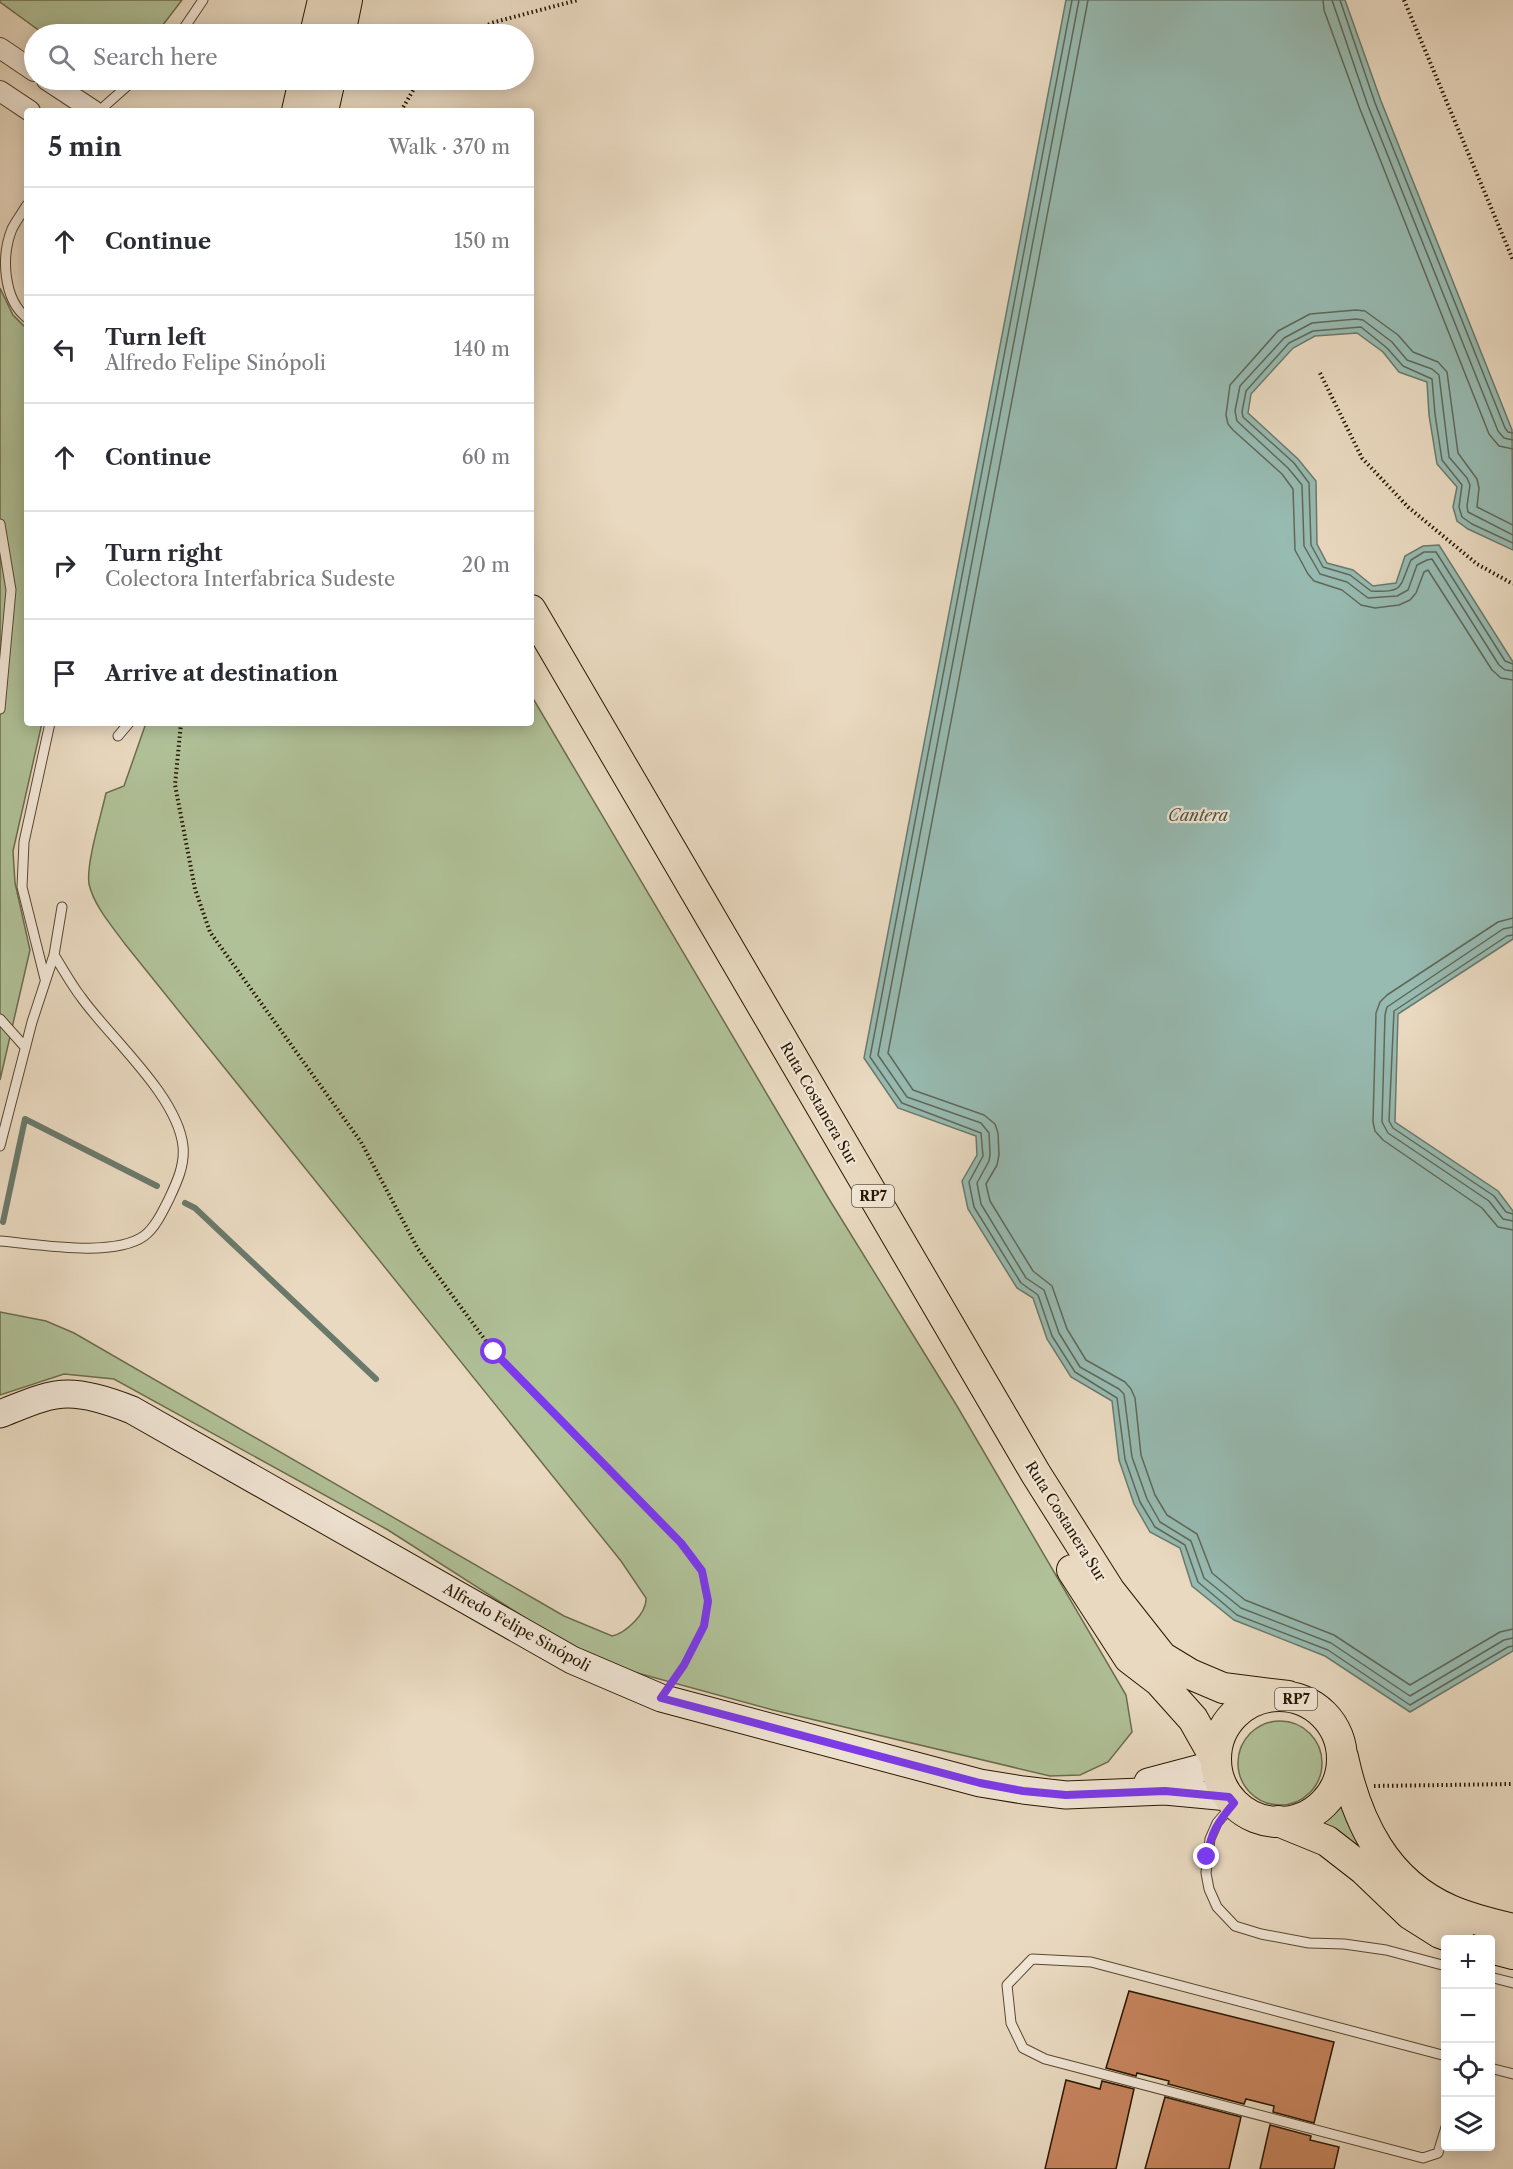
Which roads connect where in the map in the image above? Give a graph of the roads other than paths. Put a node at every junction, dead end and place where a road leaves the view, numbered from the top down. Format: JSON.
{"nodes":[{"id":1,"x":202,"y":0,"type":"edge"},
{"id":2,"x":323,"y":0,"type":"edge"},
{"id":3,"x":347,"y":0,"type":"edge"},
{"id":4,"x":186,"y":24,"type":"edge"},
{"id":5,"x":317,"y":24,"type":"edge"},
{"id":6,"x":341,"y":24,"type":"edge"},
{"id":7,"x":0,"y":48,"type":"edge"},
{"id":8,"x":24,"y":64,"type":"edge"},
{"id":9,"x":62,"y":90,"type":"edge"},
{"id":10,"x":123,"y":90,"type":"edge"},
{"id":11,"x":302,"y":90,"type":"edge"},
{"id":12,"x":328,"y":90,"type":"edge"},
{"id":13,"x":0,"y":91,"type":"edge"},
{"id":14,"x":26,"y":108,"type":"edge"},
{"id":15,"x":89,"y":108,"type":"edge"},
{"id":16,"x":102,"y":108,"type":"edge"},
{"id":17,"x":298,"y":108,"type":"edge"},
{"id":18,"x":324,"y":108,"type":"edge"},
{"id":19,"x":24,"y":210,"type":"edge"},
{"id":20,"x":24,"y":316,"type":"edge"},
{"id":21,"x":0,"y":524,"type":"edge"},
{"id":22,"x":534,"y":615,"type":"edge"},
{"id":23,"x":534,"y":651,"type":"edge"},
{"id":24,"x":0,"y":709,"type":"edge"},
{"id":25,"x":49,"y":726,"type":"edge"},
{"id":26,"x":126,"y":726,"type":"edge"},
{"id":27,"x":118,"y":736,"type":"dead end"},
{"id":28,"x":62,"y":907,"type":"dead end"},
{"id":29,"x":54,"y":955,"type":"junction"},
{"id":30,"x":45,"y":979,"type":"junction"},
{"id":31,"x":0,"y":1020,"type":"edge"},
{"id":32,"x":26,"y":1047,"type":"junction"},
{"id":33,"x":0,"y":1146,"type":"edge"},
{"id":34,"x":0,"y":1241,"type":"edge"},
{"id":35,"x":0,"y":1414,"type":"edge"},
{"id":36,"x":1288,"y":1696,"type":"junction"},
{"id":37,"x":1342,"y":1753,"type":"junction"},
{"id":38,"x":1216,"y":1761,"type":"junction"},
{"id":39,"x":1066,"y":1795,"type":"junction"},
{"id":40,"x":1232,"y":1800,"type":"junction"},
{"id":41,"x":1278,"y":1821,"type":"junction"},
{"id":42,"x":1513,"y":1929,"type":"edge"},
{"id":43,"x":1445,"y":1935,"type":"edge"},
{"id":44,"x":1495,"y":1949,"type":"edge"},
{"id":45,"x":1513,"y":1954,"type":"edge"},
{"id":46,"x":1441,"y":1965,"type":"edge"},
{"id":47,"x":1495,"y":1978,"type":"edge"},
{"id":48,"x":1513,"y":1983,"type":"edge"},
{"id":49,"x":1441,"y":2055,"type":"edge"},
{"id":50,"x":1495,"y":2069,"type":"edge"},
{"id":51,"x":1513,"y":2074,"type":"edge"},
{"id":52,"x":1441,"y":2143,"type":"edge"}],
"edges":[{"from":1,"to":4,"type":"lane"},
{"from":2,"to":5,"type":"main road"},
{"from":3,"to":6,"type":"main road"},
{"from":7,"to":8,"type":"street"},
{"from":9,"to":15,"type":"street"},
{"from":10,"to":16,"type":"lane"},
{"from":11,"to":17,"type":"main road"},
{"from":12,"to":18,"type":"main road"},
{"from":13,"to":14,"type":"street"},
{"from":19,"to":20,"type":"lane"},
{"from":21,"to":24,"type":"lane"},
{"from":22,"to":36,"type":"main road","name":"Ruta Costanera Sur","number":"RP7"},
{"from":23,"to":38,"type":"main road","name":"Ruta Costanera Sur","number":"RP7"},
{"from":25,"to":30,"type":"lane"},
{"from":26,"to":27,"type":"lane"},
{"from":28,"to":29,"type":"lane"},
{"from":29,"to":30,"type":"lane"},
{"from":29,"to":34,"type":"lane"},
{"from":30,"to":32,"type":"lane"},
{"from":31,"to":32,"type":"lane"},
{"from":32,"to":33,"type":"lane"},
{"from":35,"to":39,"type":"street","name":"Alfredo Felipe Sinópoli"},
{"from":36,"to":37,"type":"main road","name":"Ruta Costanera Sur","number":"RP7"},
{"from":36,"to":38,"type":"main road","number":"RP7"},
{"from":37,"to":41,"type":"main road"},
{"from":37,"to":42,"type":"main road","name":"Ruta Costanera Sur","number":"RP7"},
{"from":38,"to":39,"type":"street"},
{"from":38,"to":40,"type":"main road","name":"Ruta Costanera Sur","number":"RP7"},
{"from":39,"to":40,"type":"street"},
{"from":40,"to":41,"type":"main road"},
{"from":40,"to":46,"type":"lane"},
{"from":41,"to":43,"type":"main road"},
{"from":44,"to":45,"type":"main road"},
{"from":47,"to":48,"type":"lane"},
{"from":49,"to":52,"type":"lane"},
{"from":50,"to":51,"type":"lane"}]}
